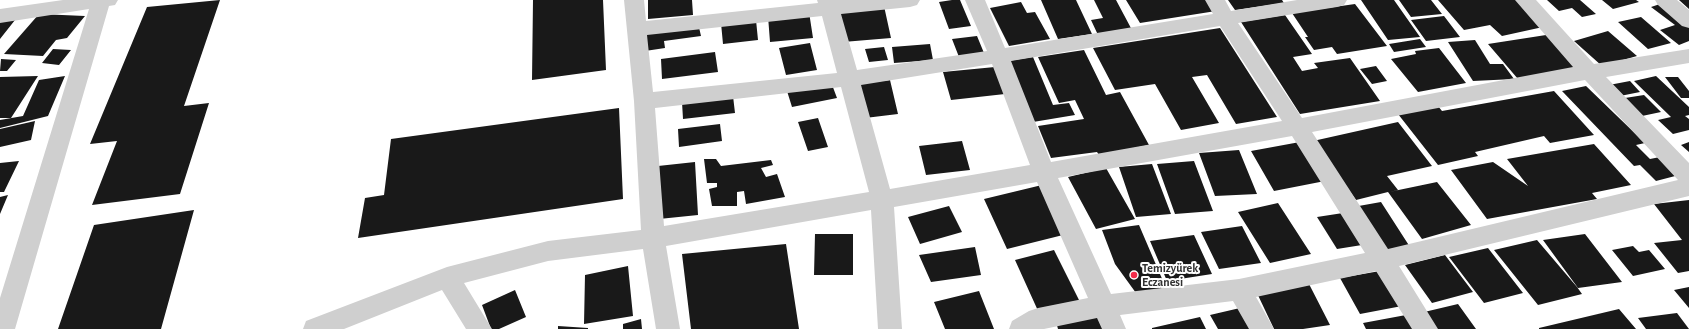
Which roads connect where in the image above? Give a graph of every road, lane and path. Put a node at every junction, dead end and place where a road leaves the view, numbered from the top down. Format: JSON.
{"nodes":[{"id":1,"x":634,"y":0,"type":"edge"},
{"id":2,"x":910,"y":0,"type":"edge"},
{"id":3,"x":975,"y":0,"type":"edge"},
{"id":4,"x":1215,"y":0,"type":"edge"},
{"id":5,"x":1337,"y":0,"type":"edge"},
{"id":6,"x":1525,"y":0,"type":"edge"},
{"id":7,"x":1665,"y":0,"type":"edge"},
{"id":8,"x":104,"y":1,"type":"edge"},
{"id":9,"x":828,"y":4,"type":"edge"},
{"id":10,"x":0,"y":16,"type":"edge"},
{"id":11,"x":1226,"y":20,"type":"junction"},
{"id":12,"x":1689,"y":21,"type":"edge"},
{"id":13,"x":637,"y":29,"type":"junction"},
{"id":14,"x":999,"y":56,"type":"junction"},
{"id":15,"x":1689,"y":56,"type":"edge"},
{"id":16,"x":1589,"y":72,"type":"junction"},
{"id":17,"x":848,"y":79,"type":"junction"},
{"id":18,"x":644,"y":101,"type":"junction"},
{"id":19,"x":1297,"y":127,"type":"junction"},
{"id":20,"x":1044,"y":172,"type":"junction"},
{"id":21,"x":1689,"y":177,"type":"edge"},
{"id":22,"x":1689,"y":187,"type":"edge"},
{"id":23,"x":882,"y":199,"type":"junction"},
{"id":24,"x":652,"y":238,"type":"junction"},
{"id":25,"x":1382,"y":260,"type":"junction"},
{"id":26,"x":447,"y":277,"type":"junction"},
{"id":27,"x":1239,"y":290,"type":"junction"},
{"id":28,"x":1103,"y":306,"type":"junction"},
{"id":29,"x":3,"y":329,"type":"edge"},
{"id":30,"x":315,"y":329,"type":"edge"},
{"id":31,"x":480,"y":329,"type":"edge"},
{"id":32,"x":668,"y":329,"type":"edge"},
{"id":33,"x":890,"y":329,"type":"edge"},
{"id":34,"x":1021,"y":329,"type":"edge"},
{"id":35,"x":1114,"y":329,"type":"edge"},
{"id":36,"x":1262,"y":329,"type":"edge"},
{"id":37,"x":1426,"y":329,"type":"edge"}],
"edges":[{"from":1,"to":13,"type":"street"},
{"from":2,"to":9,"type":"street"},
{"from":3,"to":14,"type":"street"},
{"from":4,"to":11,"type":"street"},
{"from":5,"to":11,"type":"street"},
{"from":6,"to":16,"type":"street"},
{"from":7,"to":12,"type":"street"},
{"from":8,"to":10,"type":"street"},
{"from":8,"to":29,"type":"street"},
{"from":9,"to":13,"type":"street"},
{"from":9,"to":17,"type":"street"},
{"from":11,"to":14,"type":"street"},
{"from":11,"to":19,"type":"street"},
{"from":13,"to":18,"type":"street"},
{"from":14,"to":17,"type":"street"},
{"from":14,"to":20,"type":"street"},
{"from":15,"to":16,"type":"street"},
{"from":16,"to":19,"type":"street"},
{"from":16,"to":21,"type":"street"},
{"from":17,"to":18,"type":"street"},
{"from":17,"to":23,"type":"street"},
{"from":18,"to":24,"type":"street"},
{"from":19,"to":20,"type":"street"},
{"from":19,"to":25,"type":"street"},
{"from":20,"to":23,"type":"street"},
{"from":20,"to":28,"type":"street"},
{"from":22,"to":25,"type":"street"},
{"from":23,"to":24,"type":"street"},
{"from":23,"to":33,"type":"street"},
{"from":24,"to":26,"type":"street"},
{"from":24,"to":32,"type":"street"},
{"from":25,"to":27,"type":"street"},
{"from":25,"to":37,"type":"street"},
{"from":26,"to":30,"type":"street"},
{"from":26,"to":31,"type":"street"},
{"from":27,"to":28,"type":"street"},
{"from":27,"to":36,"type":"street"},
{"from":28,"to":34,"type":"street"},
{"from":28,"to":35,"type":"street"}]}
